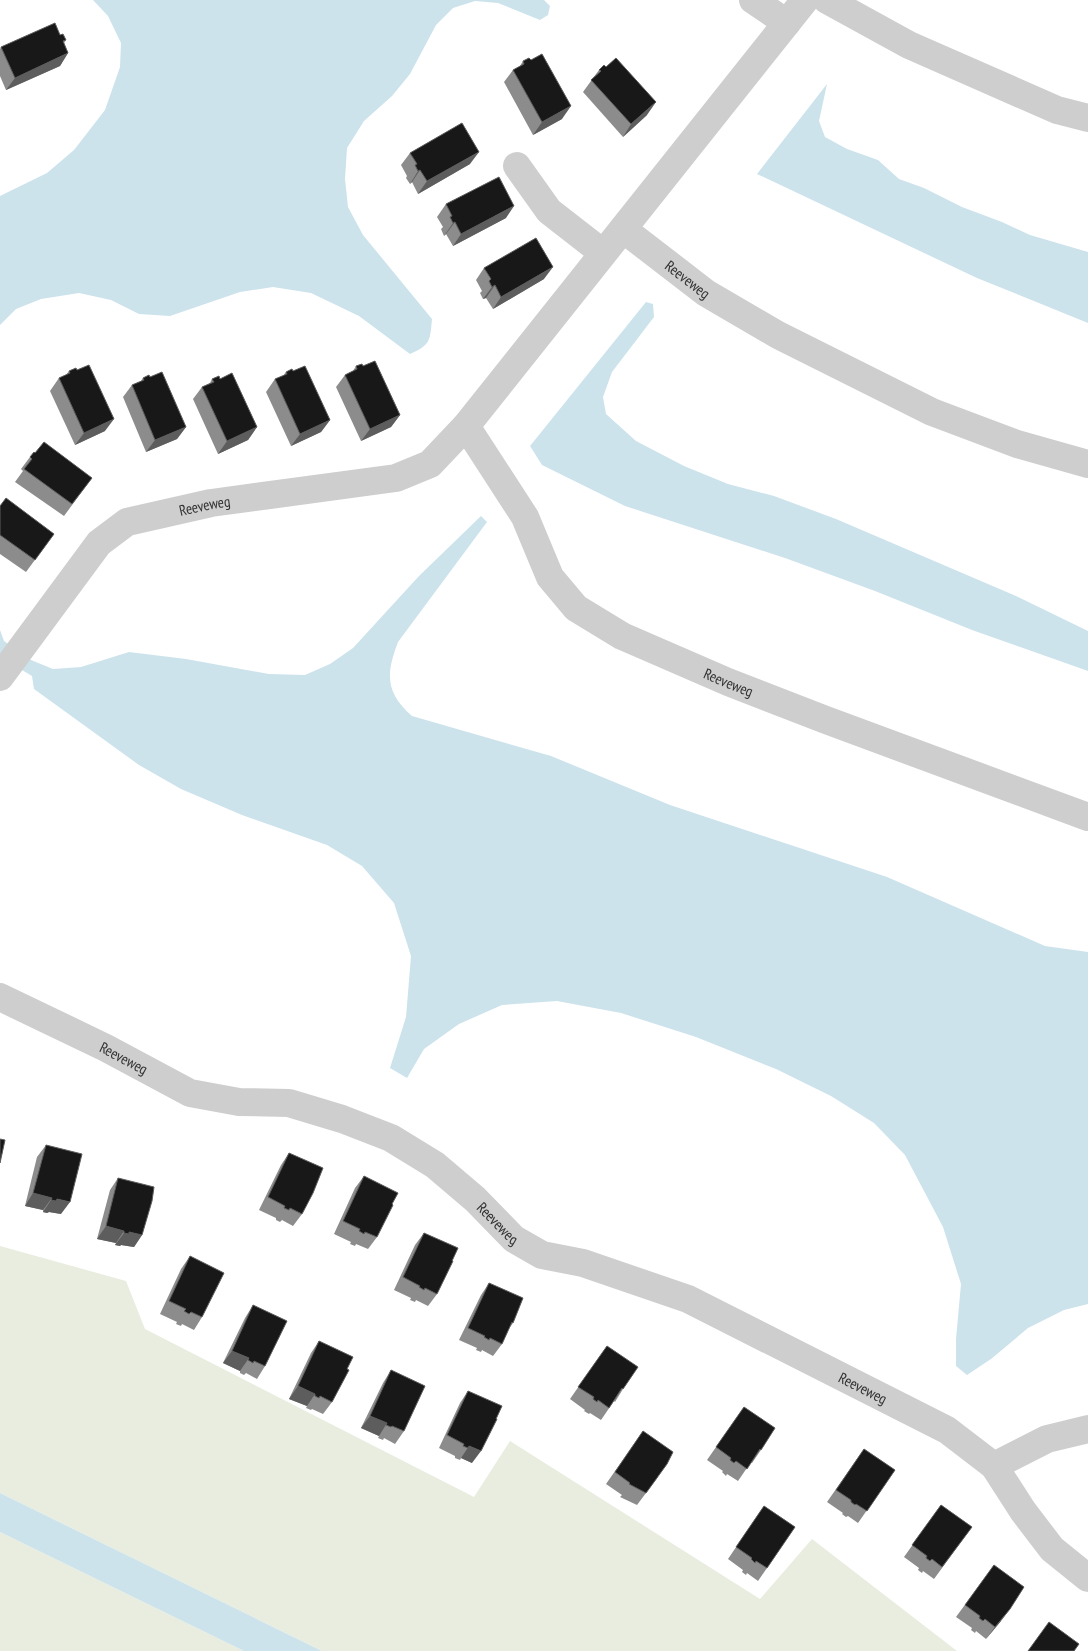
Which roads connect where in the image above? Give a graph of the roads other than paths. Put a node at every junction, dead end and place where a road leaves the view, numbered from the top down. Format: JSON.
{"nodes":[{"id":1,"x":753,"y":0,"type":"edge"},
{"id":2,"x":805,"y":0,"type":"edge"},
{"id":3,"x":827,"y":0,"type":"edge"},
{"id":4,"x":787,"y":23,"type":"junction"},
{"id":5,"x":1088,"y":118,"type":"edge"},
{"id":6,"x":517,"y":166,"type":"dead end"},
{"id":7,"x":623,"y":228,"type":"junction"},
{"id":8,"x":603,"y":253,"type":"junction"},
{"id":9,"x":466,"y":426,"type":"junction"},
{"id":10,"x":1088,"y":464,"type":"edge"},
{"id":11,"x":2,"y":675,"type":"edge"},
{"id":12,"x":1088,"y":817,"type":"edge"},
{"id":13,"x":0,"y":997,"type":"edge"},
{"id":14,"x":1088,"y":1429,"type":"edge"},
{"id":15,"x":994,"y":1466,"type":"junction"},
{"id":16,"x":1088,"y":1578,"type":"edge"}],
"edges":[{"from":1,"to":4,"type":"lane"},
{"from":2,"to":4,"type":"lane","name":"Reeveweg"},
{"from":3,"to":5,"type":"lane"},
{"from":4,"to":7,"type":"lane","name":"Reeveweg"},
{"from":6,"to":8,"type":"lane"},
{"from":7,"to":8,"type":"lane","name":"Reeveweg"},
{"from":7,"to":10,"type":"lane","name":"Reeveweg"},
{"from":8,"to":9,"type":"lane","name":"Reeveweg"},
{"from":9,"to":11,"type":"lane","name":"Reeveweg"},
{"from":9,"to":12,"type":"lane","name":"Reeveweg"},
{"from":13,"to":15,"type":"lane","name":"Reeveweg"},
{"from":14,"to":15,"type":"lane"},
{"from":15,"to":16,"type":"lane","name":"Reeveweg"}]}
